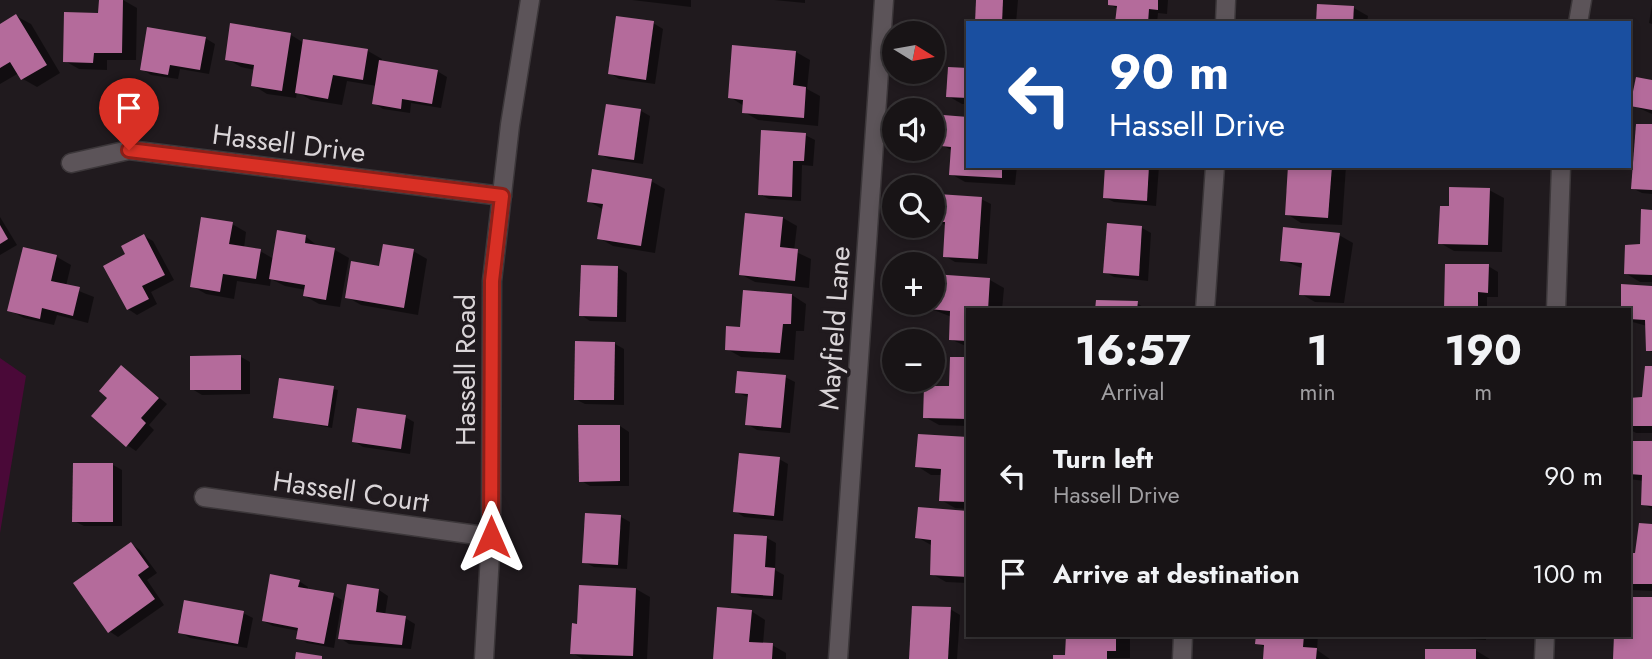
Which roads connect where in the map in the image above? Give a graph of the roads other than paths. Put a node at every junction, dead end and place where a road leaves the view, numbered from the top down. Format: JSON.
{"nodes":[{"id":1,"x":530,"y":0,"type":"edge"},
{"id":2,"x":884,"y":0,"type":"edge"},
{"id":3,"x":1226,"y":0,"type":"edge"},
{"id":4,"x":1581,"y":0,"type":"edge"},
{"id":5,"x":1225,"y":21,"type":"edge"},
{"id":6,"x":1578,"y":21,"type":"edge"},
{"id":7,"x":71,"y":163,"type":"dead end"},
{"id":8,"x":1215,"y":168,"type":"edge"},
{"id":9,"x":1561,"y":168,"type":"edge"},
{"id":10,"x":502,"y":196,"type":"junction"},
{"id":11,"x":1205,"y":308,"type":"edge"},
{"id":12,"x":1556,"y":308,"type":"edge"},
{"id":13,"x":204,"y":498,"type":"dead end"},
{"id":14,"x":491,"y":537,"type":"junction"},
{"id":15,"x":1184,"y":637,"type":"edge"},
{"id":16,"x":1545,"y":637,"type":"edge"},
{"id":17,"x":484,"y":659,"type":"edge"},
{"id":18,"x":838,"y":659,"type":"edge"},
{"id":19,"x":1182,"y":659,"type":"edge"},
{"id":20,"x":1544,"y":659,"type":"edge"}],
"edges":[{"from":1,"to":10,"type":"street","name":"Hassell Road"},
{"from":2,"to":18,"type":"street","name":"Mayfield Lane"},
{"from":3,"to":5,"type":"street"},
{"from":4,"to":6,"type":"street"},
{"from":7,"to":10,"type":"street","name":"Hassell Drive"},
{"from":8,"to":11,"type":"street"},
{"from":9,"to":12,"type":"street"},
{"from":10,"to":14,"type":"street","name":"Hassell Road"},
{"from":13,"to":14,"type":"street","name":"Hassell Court"},
{"from":14,"to":17,"type":"street","name":"Hassell Road"},
{"from":15,"to":19,"type":"street"},
{"from":16,"to":20,"type":"street"}]}
